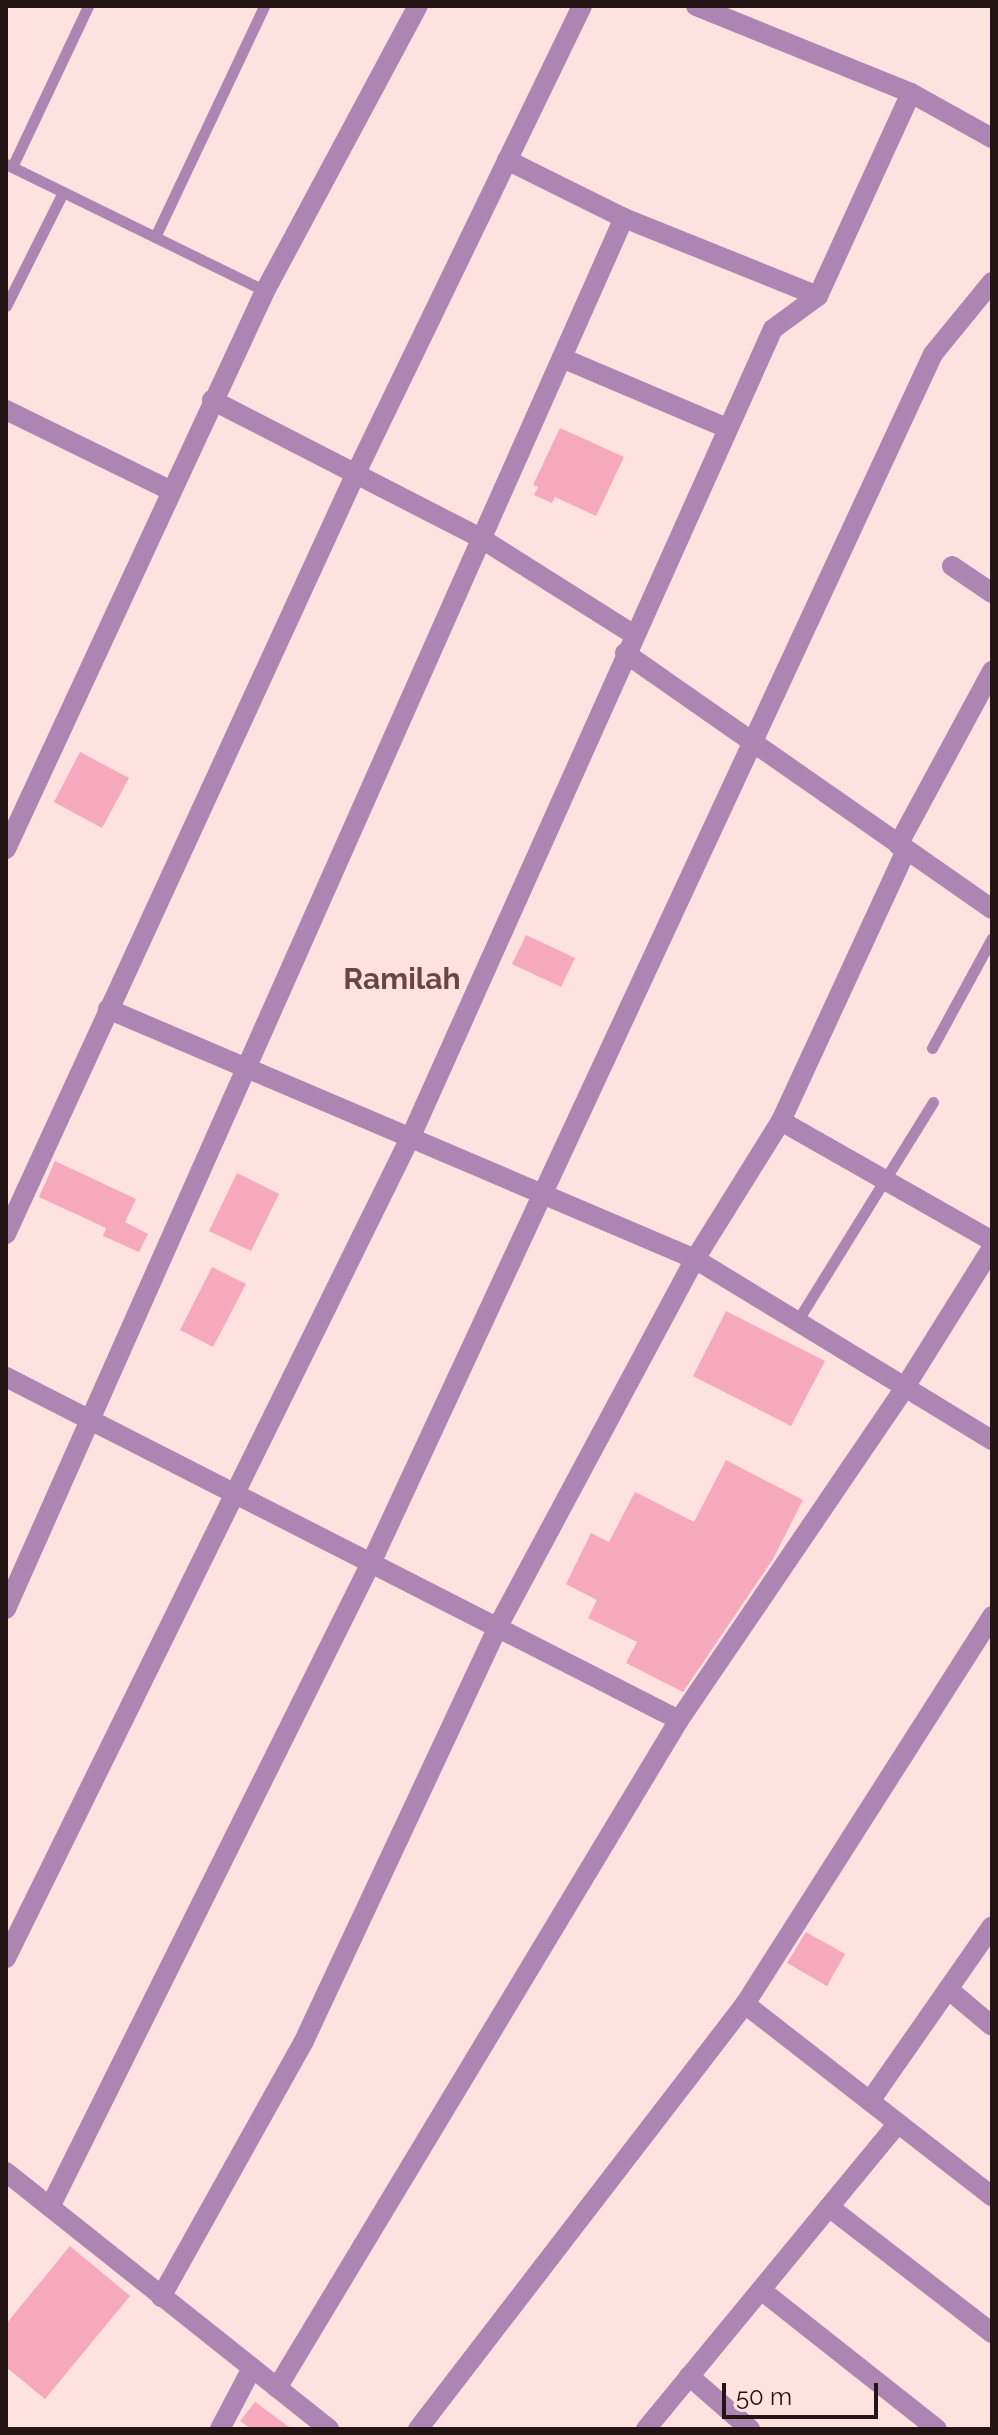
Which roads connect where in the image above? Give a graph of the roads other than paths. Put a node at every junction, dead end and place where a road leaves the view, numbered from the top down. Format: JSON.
{"nodes":[{"id":1,"x":88,"y":6,"type":"edge"},
{"id":2,"x":264,"y":6,"type":"edge"},
{"id":3,"x":418,"y":6,"type":"edge"},
{"id":4,"x":582,"y":6,"type":"edge"},
{"id":5,"x":696,"y":6,"type":"edge"},
{"id":6,"x":911,"y":93,"type":"junction"},
{"id":7,"x":992,"y":138,"type":"edge"},
{"id":8,"x":507,"y":160,"type":"junction"},
{"id":9,"x":9,"y":165,"type":"edge"},
{"id":10,"x":63,"y":192,"type":"junction"},
{"id":11,"x":624,"y":218,"type":"junction"},
{"id":12,"x":155,"y":237,"type":"junction"},
{"id":13,"x":992,"y":282,"type":"edge"},
{"id":14,"x":265,"y":291,"type":"junction"},
{"id":15,"x":818,"y":296,"type":"junction"},
{"id":16,"x":6,"y":306,"type":"edge"},
{"id":17,"x":562,"y":358,"type":"junction"},
{"id":18,"x":212,"y":400,"type":"junction"},
{"id":19,"x":7,"y":414,"type":"edge"},
{"id":20,"x":727,"y":428,"type":"junction"},
{"id":21,"x":356,"y":473,"type":"junction"},
{"id":22,"x":169,"y":490,"type":"junction"},
{"id":23,"x":482,"y":539,"type":"junction"},
{"id":24,"x":952,"y":566,"type":"dead end"},
{"id":25,"x":992,"y":593,"type":"edge"},
{"id":26,"x":633,"y":634,"type":"junction"},
{"id":27,"x":625,"y":653,"type":"junction"},
{"id":28,"x":992,"y":671,"type":"edge"},
{"id":29,"x":751,"y":739,"type":"junction"},
{"id":30,"x":902,"y":848,"type":"junction"},
{"id":31,"x":6,"y":849,"type":"edge"},
{"id":32,"x":991,"y":905,"type":"edge"},
{"id":33,"x":992,"y":938,"type":"edge"},
{"id":34,"x":108,"y":1009,"type":"junction"},
{"id":35,"x":932,"y":1048,"type":"dead end"},
{"id":36,"x":248,"y":1065,"type":"junction"},
{"id":37,"x":933,"y":1102,"type":"dead end"},
{"id":38,"x":781,"y":1121,"type":"junction"},
{"id":39,"x":412,"y":1134,"type":"junction"},
{"id":40,"x":884,"y":1179,"type":"junction"},
{"id":41,"x":546,"y":1193,"type":"junction"},
{"id":42,"x":6,"y":1234,"type":"edge"},
{"id":43,"x":992,"y":1241,"type":"edge"},
{"id":44,"x":992,"y":1248,"type":"edge"},
{"id":45,"x":695,"y":1259,"type":"junction"},
{"id":46,"x":796,"y":1324,"type":"junction"},
{"id":47,"x":6,"y":1377,"type":"edge"},
{"id":48,"x":905,"y":1387,"type":"junction"},
{"id":49,"x":90,"y":1419,"type":"junction"},
{"id":50,"x":992,"y":1440,"type":"edge"},
{"id":51,"x":236,"y":1492,"type":"junction"},
{"id":52,"x":372,"y":1561,"type":"junction"},
{"id":53,"x":6,"y":1609,"type":"edge"},
{"id":54,"x":992,"y":1616,"type":"edge"},
{"id":55,"x":497,"y":1628,"type":"junction"},
{"id":56,"x":679,"y":1720,"type":"junction"},
{"id":57,"x":992,"y":1926,"type":"edge"},
{"id":58,"x":6,"y":1958,"type":"edge"},
{"id":59,"x":948,"y":1989,"type":"junction"},
{"id":60,"x":745,"y":2004,"type":"junction"},
{"id":61,"x":992,"y":2026,"type":"edge"},
{"id":62,"x":870,"y":2101,"type":"junction"},
{"id":63,"x":898,"y":2123,"type":"junction"},
{"id":64,"x":6,"y":2172,"type":"edge"},
{"id":65,"x":992,"y":2196,"type":"edge"},
{"id":66,"x":50,"y":2207,"type":"junction"},
{"id":67,"x":829,"y":2207,"type":"junction"},
{"id":68,"x":761,"y":2290,"type":"junction"},
{"id":69,"x":161,"y":2297,"type":"junction"},
{"id":70,"x":992,"y":2333,"type":"edge"},
{"id":71,"x":252,"y":2368,"type":"junction"},
{"id":72,"x":689,"y":2376,"type":"junction"},
{"id":73,"x":277,"y":2388,"type":"junction"},
{"id":74,"x":220,"y":2429,"type":"edge"},
{"id":75,"x":329,"y":2429,"type":"edge"},
{"id":76,"x":418,"y":2429,"type":"edge"},
{"id":77,"x":646,"y":2429,"type":"edge"},
{"id":78,"x":750,"y":2429,"type":"edge"},
{"id":79,"x":937,"y":2429,"type":"edge"}],
"edges":[{"from":1,"to":9,"type":"lane"},
{"from":2,"to":12,"type":"lane"},
{"from":3,"to":14,"type":"street"},
{"from":4,"to":8,"type":"street"},
{"from":5,"to":6,"type":"street"},
{"from":6,"to":7,"type":"street"},
{"from":6,"to":15,"type":"street"},
{"from":8,"to":11,"type":"street"},
{"from":8,"to":21,"type":"street"},
{"from":9,"to":10,"type":"lane"},
{"from":10,"to":12,"type":"lane"},
{"from":10,"to":16,"type":"lane"},
{"from":11,"to":15,"type":"street"},
{"from":11,"to":17,"type":"street"},
{"from":12,"to":14,"type":"lane"},
{"from":13,"to":29,"type":"street"},
{"from":14,"to":18,"type":"street"},
{"from":15,"to":20,"type":"street"},
{"from":17,"to":20,"type":"street"},
{"from":17,"to":23,"type":"street"},
{"from":18,"to":21,"type":"street"},
{"from":18,"to":22,"type":"street"},
{"from":19,"to":22,"type":"street"},
{"from":20,"to":26,"type":"street"},
{"from":21,"to":23,"type":"street"},
{"from":21,"to":34,"type":"street"},
{"from":22,"to":31,"type":"street"},
{"from":23,"to":26,"type":"street"},
{"from":23,"to":36,"type":"street"},
{"from":24,"to":25,"type":"street"},
{"from":26,"to":27,"type":"street"},
{"from":27,"to":29,"type":"street"},
{"from":27,"to":39,"type":"street"},
{"from":28,"to":30,"type":"street"},
{"from":29,"to":30,"type":"street"},
{"from":29,"to":41,"type":"street"},
{"from":30,"to":32,"type":"street"},
{"from":30,"to":38,"type":"street"},
{"from":33,"to":35,"type":"lane"},
{"from":34,"to":36,"type":"street"},
{"from":34,"to":42,"type":"street"},
{"from":36,"to":39,"type":"street"},
{"from":36,"to":49,"type":"street"},
{"from":37,"to":40,"type":"lane"},
{"from":38,"to":40,"type":"street"},
{"from":38,"to":45,"type":"street"},
{"from":39,"to":41,"type":"street"},
{"from":39,"to":51,"type":"street"},
{"from":40,"to":43,"type":"street"},
{"from":40,"to":46,"type":"lane"},
{"from":41,"to":45,"type":"street"},
{"from":41,"to":52,"type":"street"},
{"from":44,"to":48,"type":"street"},
{"from":45,"to":46,"type":"street"},
{"from":45,"to":55,"type":"street"},
{"from":46,"to":48,"type":"street"},
{"from":47,"to":49,"type":"street"},
{"from":48,"to":50,"type":"street"},
{"from":48,"to":56,"type":"street"},
{"from":49,"to":51,"type":"street"},
{"from":49,"to":53,"type":"street"},
{"from":51,"to":52,"type":"street"},
{"from":51,"to":58,"type":"street"},
{"from":52,"to":55,"type":"street"},
{"from":52,"to":66,"type":"street"},
{"from":54,"to":60,"type":"street"},
{"from":55,"to":56,"type":"street"},
{"from":55,"to":69,"type":"street"},
{"from":56,"to":73,"type":"street"},
{"from":57,"to":59,"type":"street"},
{"from":59,"to":61,"type":"street"},
{"from":59,"to":62,"type":"street"},
{"from":60,"to":62,"type":"street"},
{"from":60,"to":76,"type":"street"},
{"from":62,"to":63,"type":"street"},
{"from":63,"to":65,"type":"street"},
{"from":63,"to":67,"type":"street"},
{"from":64,"to":66,"type":"street"},
{"from":66,"to":69,"type":"street"},
{"from":67,"to":68,"type":"street"},
{"from":67,"to":70,"type":"street"},
{"from":68,"to":72,"type":"street"},
{"from":68,"to":79,"type":"street"},
{"from":69,"to":71,"type":"street"},
{"from":71,"to":73,"type":"street"},
{"from":71,"to":74,"type":"street"},
{"from":72,"to":77,"type":"street"},
{"from":72,"to":78,"type":"street"},
{"from":73,"to":75,"type":"street"}]}
